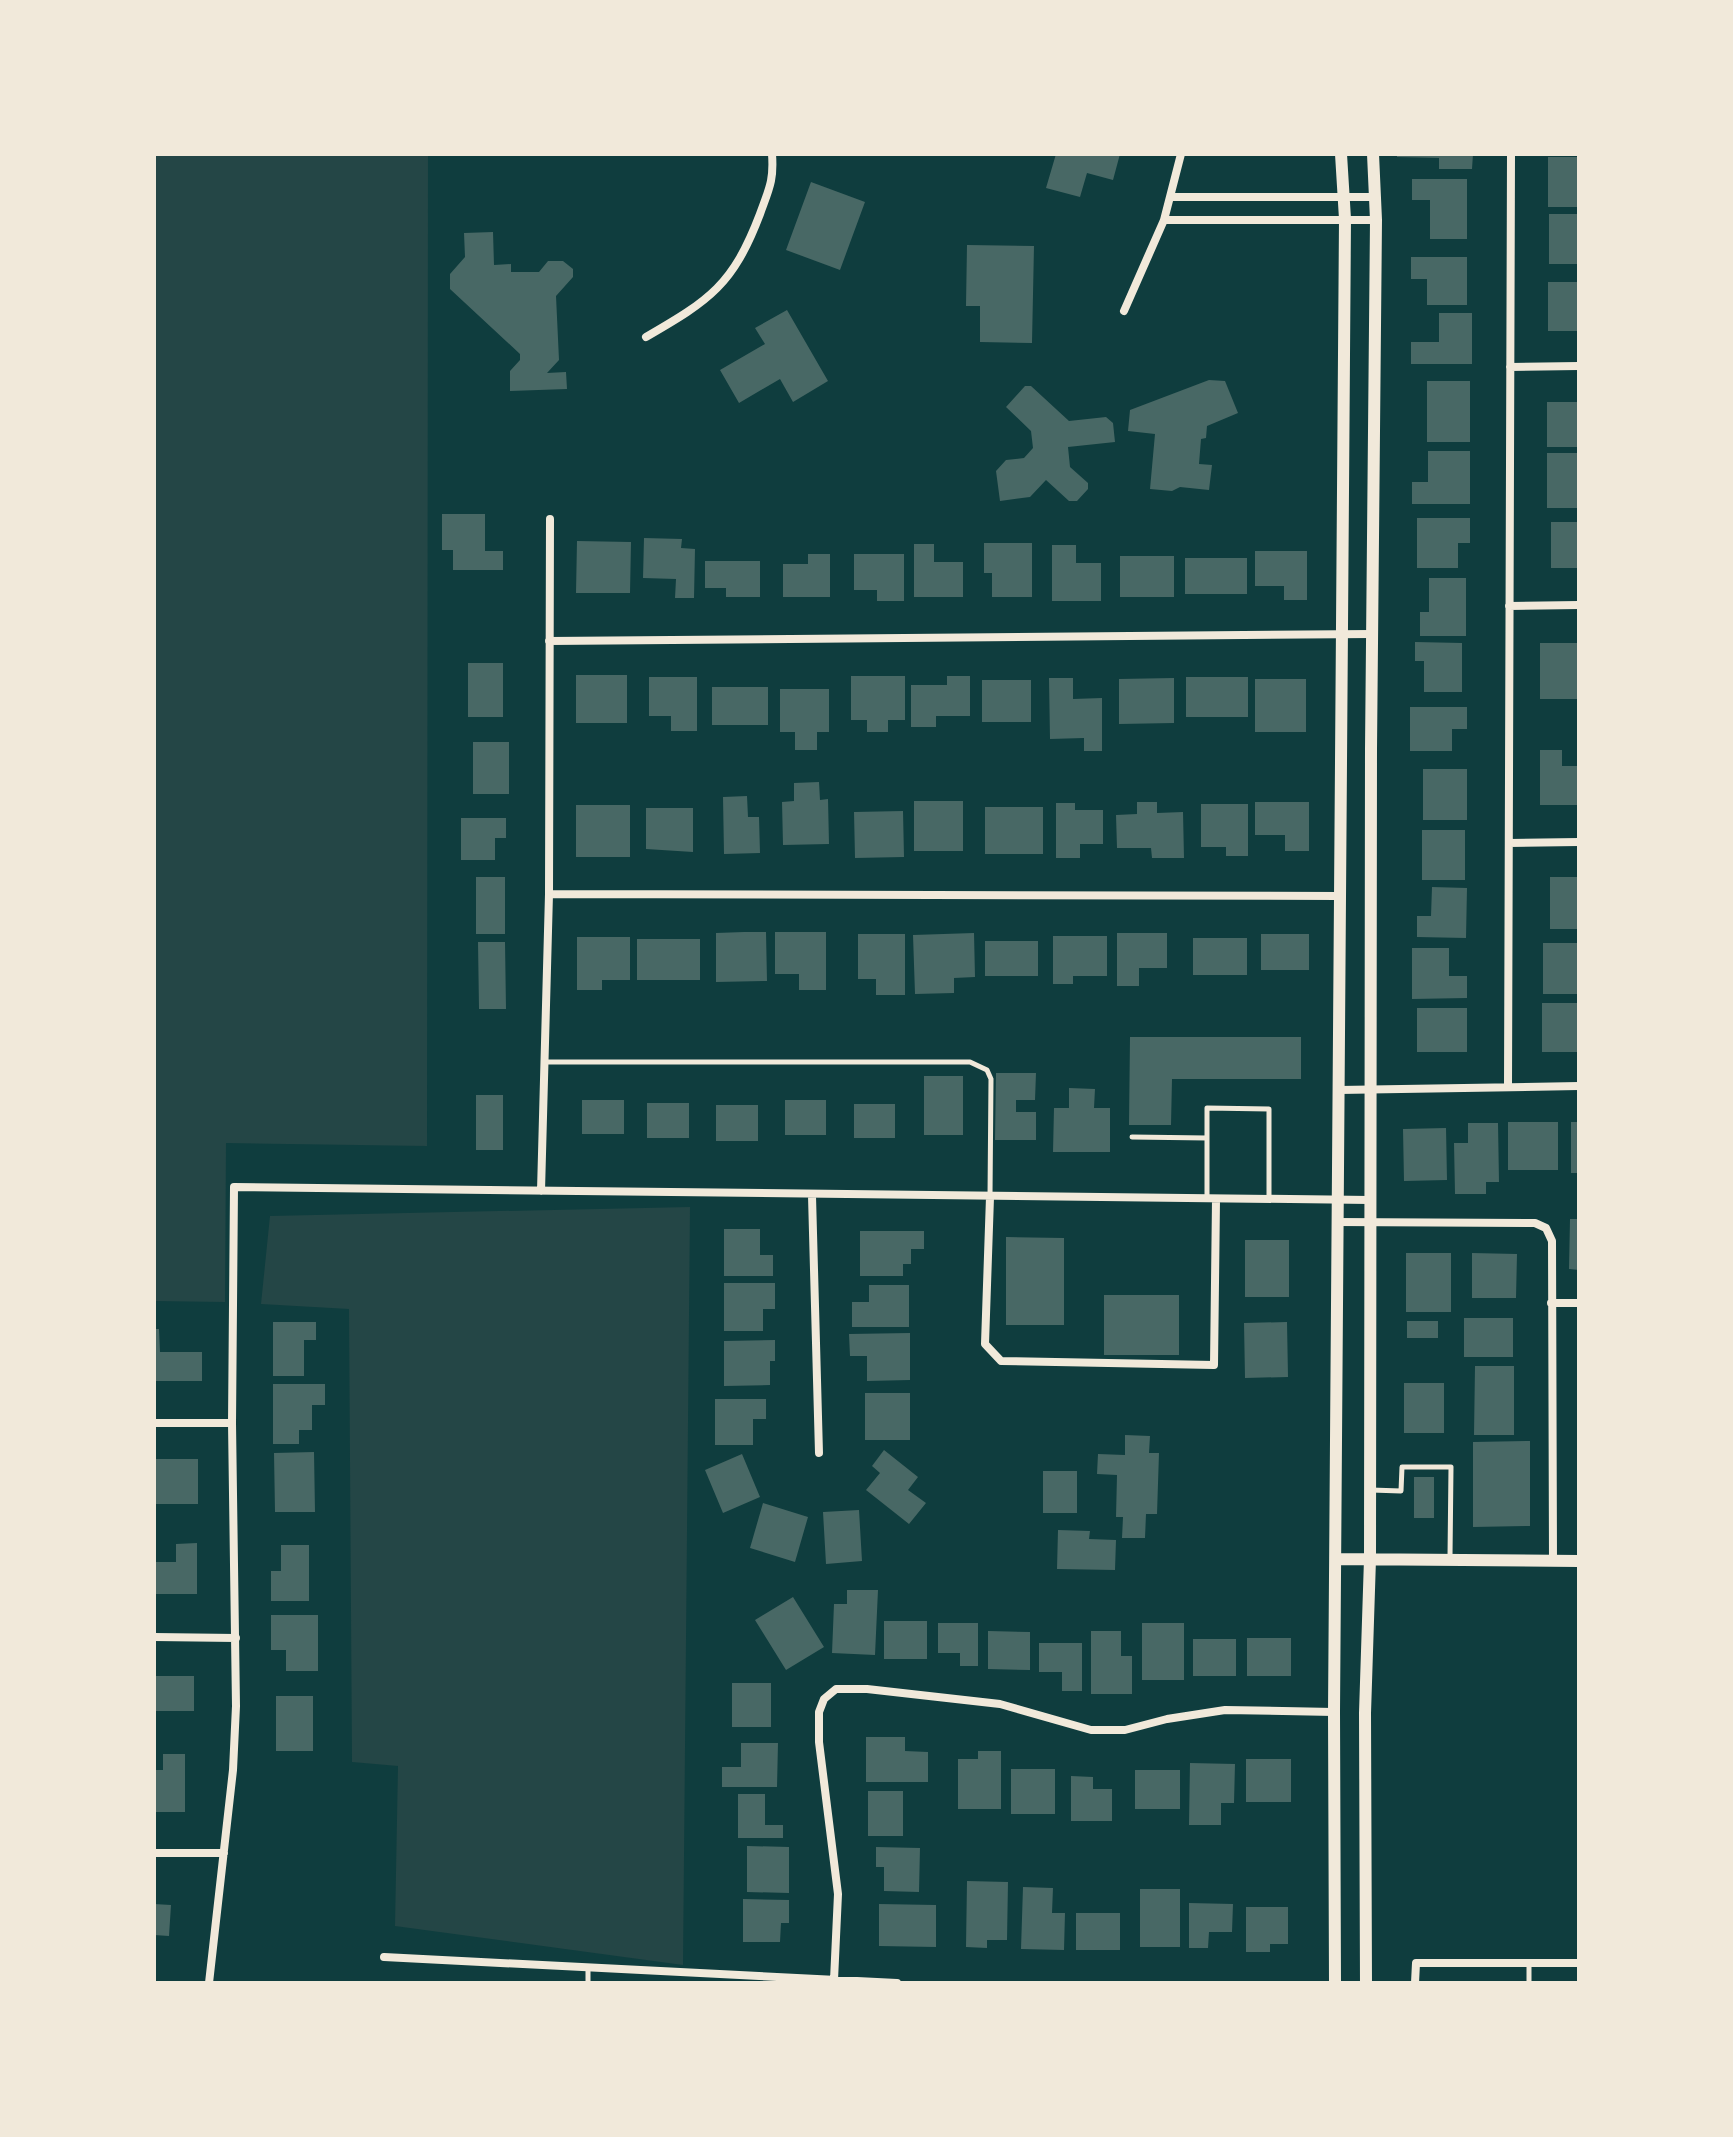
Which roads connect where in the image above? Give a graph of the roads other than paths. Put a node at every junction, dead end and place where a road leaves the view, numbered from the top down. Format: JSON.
{"nodes":[{"id":1,"x":772,"y":154,"type":"edge"},
{"id":2,"x":1181,"y":154,"type":"edge"},
{"id":3,"x":1341,"y":154,"type":"edge"},
{"id":4,"x":1373,"y":154,"type":"edge"},
{"id":5,"x":1511,"y":154,"type":"edge"},
{"id":6,"x":1171,"y":197,"type":"junction"},
{"id":7,"x":1344,"y":197,"type":"junction"},
{"id":8,"x":1376,"y":197,"type":"junction"},
{"id":9,"x":1345,"y":219,"type":"junction"},
{"id":10,"x":1164,"y":220,"type":"junction"},
{"id":11,"x":1376,"y":220,"type":"junction"},
{"id":12,"x":1124,"y":311,"type":"dead end"},
{"id":13,"x":646,"y":337,"type":"dead end"},
{"id":14,"x":1579,"y":366,"type":"edge"},
{"id":15,"x":1510,"y":367,"type":"junction"},
{"id":16,"x":550,"y":519,"type":"dead end"},
{"id":17,"x":1579,"y":605,"type":"edge"},
{"id":18,"x":1509,"y":606,"type":"junction"},
{"id":19,"x":1340,"y":634,"type":"junction"},
{"id":20,"x":1372,"y":634,"type":"junction"},
{"id":21,"x":549,"y":641,"type":"junction"},
{"id":22,"x":1579,"y":842,"type":"edge"},
{"id":23,"x":1509,"y":843,"type":"junction"},
{"id":24,"x":549,"y":894,"type":"junction"},
{"id":25,"x":1339,"y":896,"type":"junction"},
{"id":26,"x":545,"y":1062,"type":"junction"},
{"id":27,"x":1579,"y":1086,"type":"edge"},
{"id":28,"x":1508,"y":1087,"type":"junction"},
{"id":29,"x":1339,"y":1090,"type":"junction"},
{"id":30,"x":1370,"y":1090,"type":"junction"},
{"id":31,"x":1132,"y":1137,"type":"dead end"},
{"id":32,"x":1207,"y":1138,"type":"junction"},
{"id":33,"x":541,"y":1191,"type":"junction"},
{"id":34,"x":812,"y":1196,"type":"junction"},
{"id":35,"x":990,"y":1197,"type":"junction"},
{"id":36,"x":1269,"y":1199,"type":"junction"},
{"id":37,"x":1211,"y":1200,"type":"junction"},
{"id":38,"x":1337,"y":1200,"type":"junction"},
{"id":39,"x":1370,"y":1200,"type":"junction"},
{"id":40,"x":1336,"y":1222,"type":"junction"},
{"id":41,"x":1370,"y":1222,"type":"junction"},
{"id":42,"x":1551,"y":1303,"type":"junction"},
{"id":43,"x":1579,"y":1303,"type":"edge"},
{"id":44,"x":154,"y":1423,"type":"edge"},
{"id":45,"x":232,"y":1423,"type":"junction"},
{"id":46,"x":819,"y":1453,"type":"dead end"},
{"id":47,"x":1370,"y":1490,"type":"junction"},
{"id":48,"x":1450,"y":1558,"type":"junction"},
{"id":49,"x":1336,"y":1559,"type":"junction"},
{"id":50,"x":1370,"y":1559,"type":"junction"},
{"id":51,"x":1553,"y":1561,"type":"junction"},
{"id":52,"x":1579,"y":1561,"type":"edge"},
{"id":53,"x":154,"y":1637,"type":"edge"},
{"id":54,"x":236,"y":1638,"type":"junction"},
{"id":55,"x":1334,"y":1712,"type":"junction"},
{"id":56,"x":154,"y":1853,"type":"edge"},
{"id":57,"x":224,"y":1853,"type":"junction"},
{"id":58,"x":384,"y":1957,"type":"dead end"},
{"id":59,"x":1529,"y":1963,"type":"junction"},
{"id":60,"x":1579,"y":1963,"type":"edge"},
{"id":61,"x":588,"y":1968,"type":"junction"},
{"id":62,"x":834,"y":1982,"type":"edge"},
{"id":63,"x":209,"y":1983,"type":"edge"},
{"id":64,"x":588,"y":1983,"type":"edge"},
{"id":65,"x":897,"y":1983,"type":"edge"},
{"id":66,"x":1335,"y":1983,"type":"edge"},
{"id":67,"x":1366,"y":1983,"type":"edge"},
{"id":68,"x":1415,"y":1983,"type":"edge"},
{"id":69,"x":1529,"y":1983,"type":"edge"}],
"edges":[{"from":1,"to":13,"type":"street"},
{"from":2,"to":6,"type":"street"},
{"from":3,"to":7,"type":"street"},
{"from":4,"to":8,"type":"street"},
{"from":5,"to":15,"type":"street"},
{"from":6,"to":7,"type":"street"},
{"from":6,"to":10,"type":"street"},
{"from":7,"to":8,"type":"street"},
{"from":7,"to":9,"type":"street"},
{"from":8,"to":11,"type":"street"},
{"from":9,"to":10,"type":"street"},
{"from":9,"to":11,"type":"street"},
{"from":9,"to":19,"type":"street"},
{"from":10,"to":12,"type":"street"},
{"from":11,"to":20,"type":"street"},
{"from":14,"to":15,"type":"street"},
{"from":15,"to":18,"type":"street"},
{"from":16,"to":21,"type":"street"},
{"from":17,"to":18,"type":"street"},
{"from":18,"to":23,"type":"street"},
{"from":19,"to":20,"type":"street"},
{"from":19,"to":21,"type":"street"},
{"from":19,"to":25,"type":"street"},
{"from":20,"to":30,"type":"street"},
{"from":21,"to":24,"type":"street"},
{"from":22,"to":23,"type":"street"},
{"from":23,"to":28,"type":"street"},
{"from":24,"to":25,"type":"street"},
{"from":24,"to":26,"type":"street"},
{"from":25,"to":29,"type":"street"},
{"from":26,"to":33,"type":"street"},
{"from":26,"to":35,"type":"lane"},
{"from":27,"to":28,"type":"street"},
{"from":28,"to":30,"type":"street"},
{"from":29,"to":30,"type":"street"},
{"from":29,"to":38,"type":"street"},
{"from":30,"to":39,"type":"street"},
{"from":31,"to":32,"type":"lane"},
{"from":32,"to":36,"type":"lane"},
{"from":32,"to":37,"type":"lane"},
{"from":33,"to":34,"type":"street"},
{"from":33,"to":45,"type":"street"},
{"from":34,"to":35,"type":"street"},
{"from":34,"to":46,"type":"street"},
{"from":35,"to":37,"type":"street"},
{"from":35,"to":37,"type":"street"},
{"from":36,"to":37,"type":"street"},
{"from":36,"to":38,"type":"street"},
{"from":38,"to":39,"type":"street"},
{"from":38,"to":40,"type":"street"},
{"from":39,"to":41,"type":"street"},
{"from":40,"to":41,"type":"street"},
{"from":40,"to":49,"type":"street"},
{"from":41,"to":42,"type":"street"},
{"from":41,"to":47,"type":"street"},
{"from":42,"to":43,"type":"street"},
{"from":42,"to":51,"type":"street"},
{"from":44,"to":45,"type":"street"},
{"from":45,"to":54,"type":"street"},
{"from":47,"to":48,"type":"lane"},
{"from":47,"to":50,"type":"street"},
{"from":48,"to":50,"type":"street"},
{"from":48,"to":51,"type":"street"},
{"from":49,"to":50,"type":"street"},
{"from":49,"to":55,"type":"street"},
{"from":50,"to":67,"type":"street"},
{"from":51,"to":52,"type":"street"},
{"from":53,"to":54,"type":"street"},
{"from":54,"to":57,"type":"street"},
{"from":55,"to":62,"type":"street"},
{"from":55,"to":66,"type":"street"},
{"from":56,"to":57,"type":"street"},
{"from":57,"to":63,"type":"street"},
{"from":58,"to":61,"type":"street"},
{"from":59,"to":60,"type":"street"},
{"from":59,"to":68,"type":"street"},
{"from":59,"to":69,"type":"lane"},
{"from":61,"to":62,"type":"street"},
{"from":61,"to":64,"type":"lane"},
{"from":62,"to":65,"type":"street"}]}
